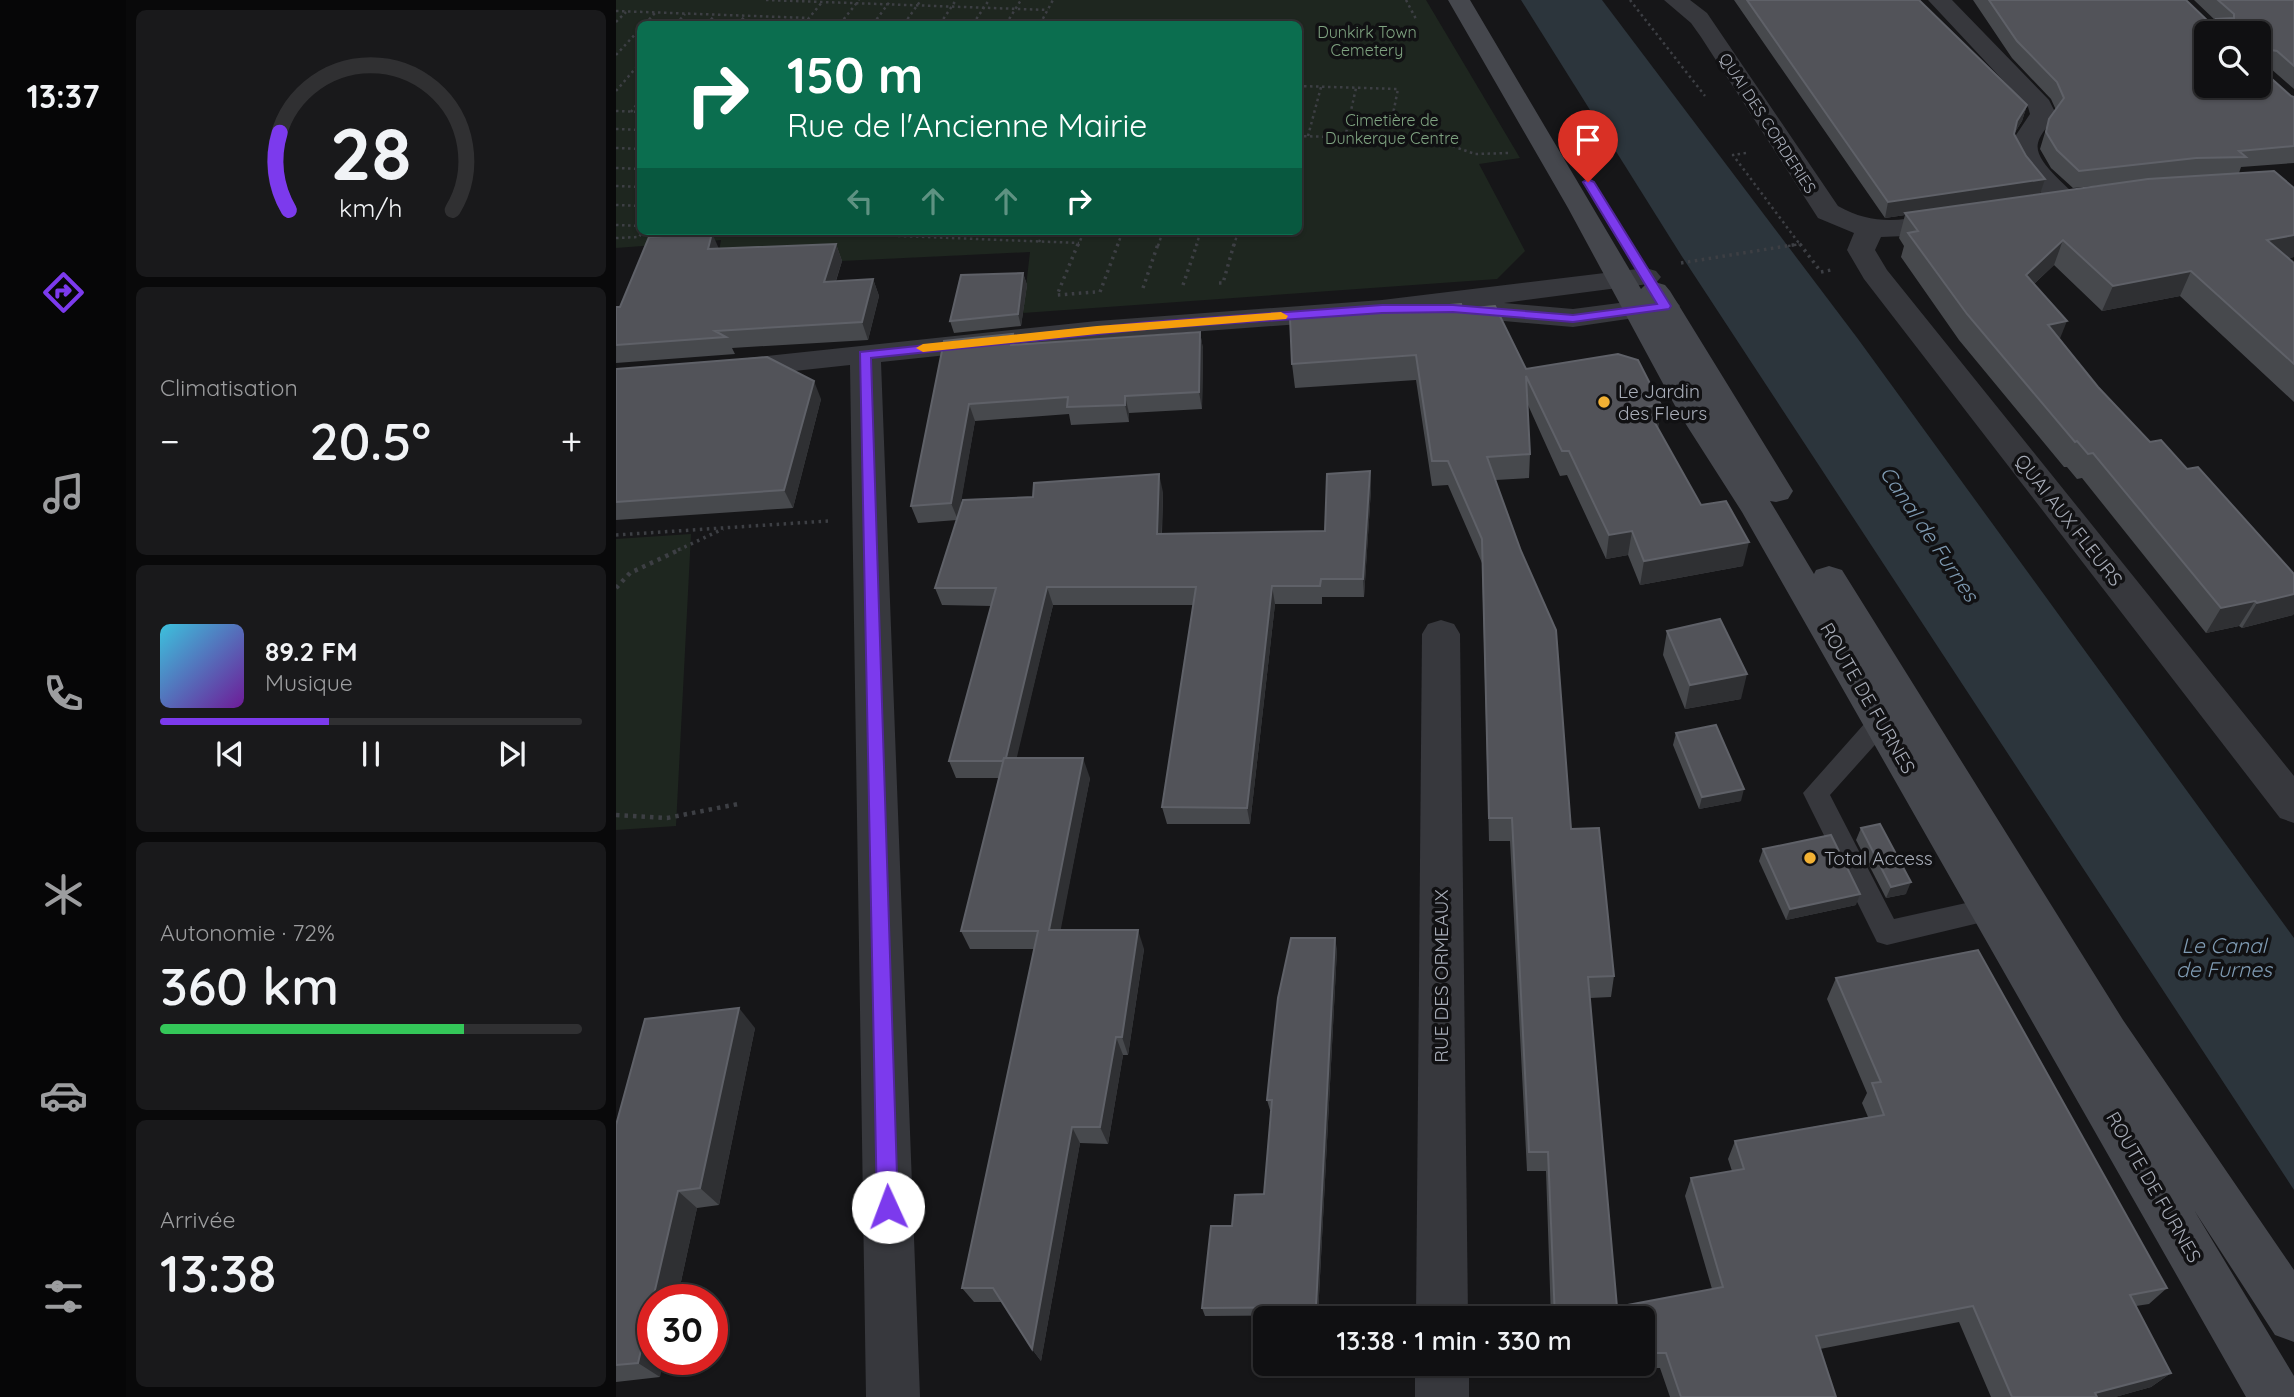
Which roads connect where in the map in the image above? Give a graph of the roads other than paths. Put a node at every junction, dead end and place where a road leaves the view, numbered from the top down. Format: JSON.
{"nodes":[{"id":1,"x":1459,"y":0,"type":"edge"},
{"id":2,"x":1476,"y":0,"type":"edge"},
{"id":3,"x":1675,"y":0,"type":"edge"},
{"id":4,"x":1939,"y":0,"type":"edge"},
{"id":5,"x":2067,"y":202,"type":"edge"},
{"id":6,"x":1986,"y":214,"type":"edge"},
{"id":7,"x":1871,"y":231,"type":"junction"},
{"id":8,"x":1642,"y":294,"type":"junction"},
{"id":9,"x":865,"y":354,"type":"junction"},
{"id":10,"x":706,"y":370,"type":"edge"},
{"id":11,"x":1441,"y":634,"type":"dead end"},
{"id":12,"x":1896,"y":718,"type":"junction"},
{"id":13,"x":2294,"y":806,"type":"edge"},
{"id":14,"x":2008,"y":906,"type":"junction"},
{"id":15,"x":1442,"y":1306,"type":"edge"},
{"id":16,"x":2294,"y":1316,"type":"edge"},
{"id":17,"x":1442,"y":1376,"type":"edge"},
{"id":18,"x":892,"y":1397,"type":"edge"},
{"id":19,"x":1443,"y":1397,"type":"edge"},
{"id":20,"x":2276,"y":1397,"type":"edge"}],
"edges":[{"from":1,"to":8,"type":"main road","name":"ROUTE DE FURNES"},
{"from":2,"to":8,"type":"main road","name":"ROUTE DE FURNES"},
{"from":3,"to":7,"type":"street","name":"QUAI DES CORDERIES"},
{"from":4,"to":5,"type":"street"},
{"from":6,"to":7,"type":"street"},
{"from":7,"to":13,"type":"street","name":"QUAI AUX FLEURS"},
{"from":8,"to":9,"type":"street"},
{"from":8,"to":12,"type":"main road","name":"ROUTE DE FURNES"},
{"from":9,"to":10,"type":"street"},
{"from":9,"to":18,"type":"street"},
{"from":11,"to":15,"type":"street","name":"RUE DES ORMEAUX"},
{"from":12,"to":14,"type":"main road","name":"ROUTE DE FURNES"},
{"from":12,"to":14,"type":"lane"},
{"from":14,"to":16,"type":"main road","name":"ROUTE DE FURNES"},
{"from":14,"to":20,"type":"main road","name":"ROUTE DE FURNES"},
{"from":17,"to":19,"type":"street"}]}
